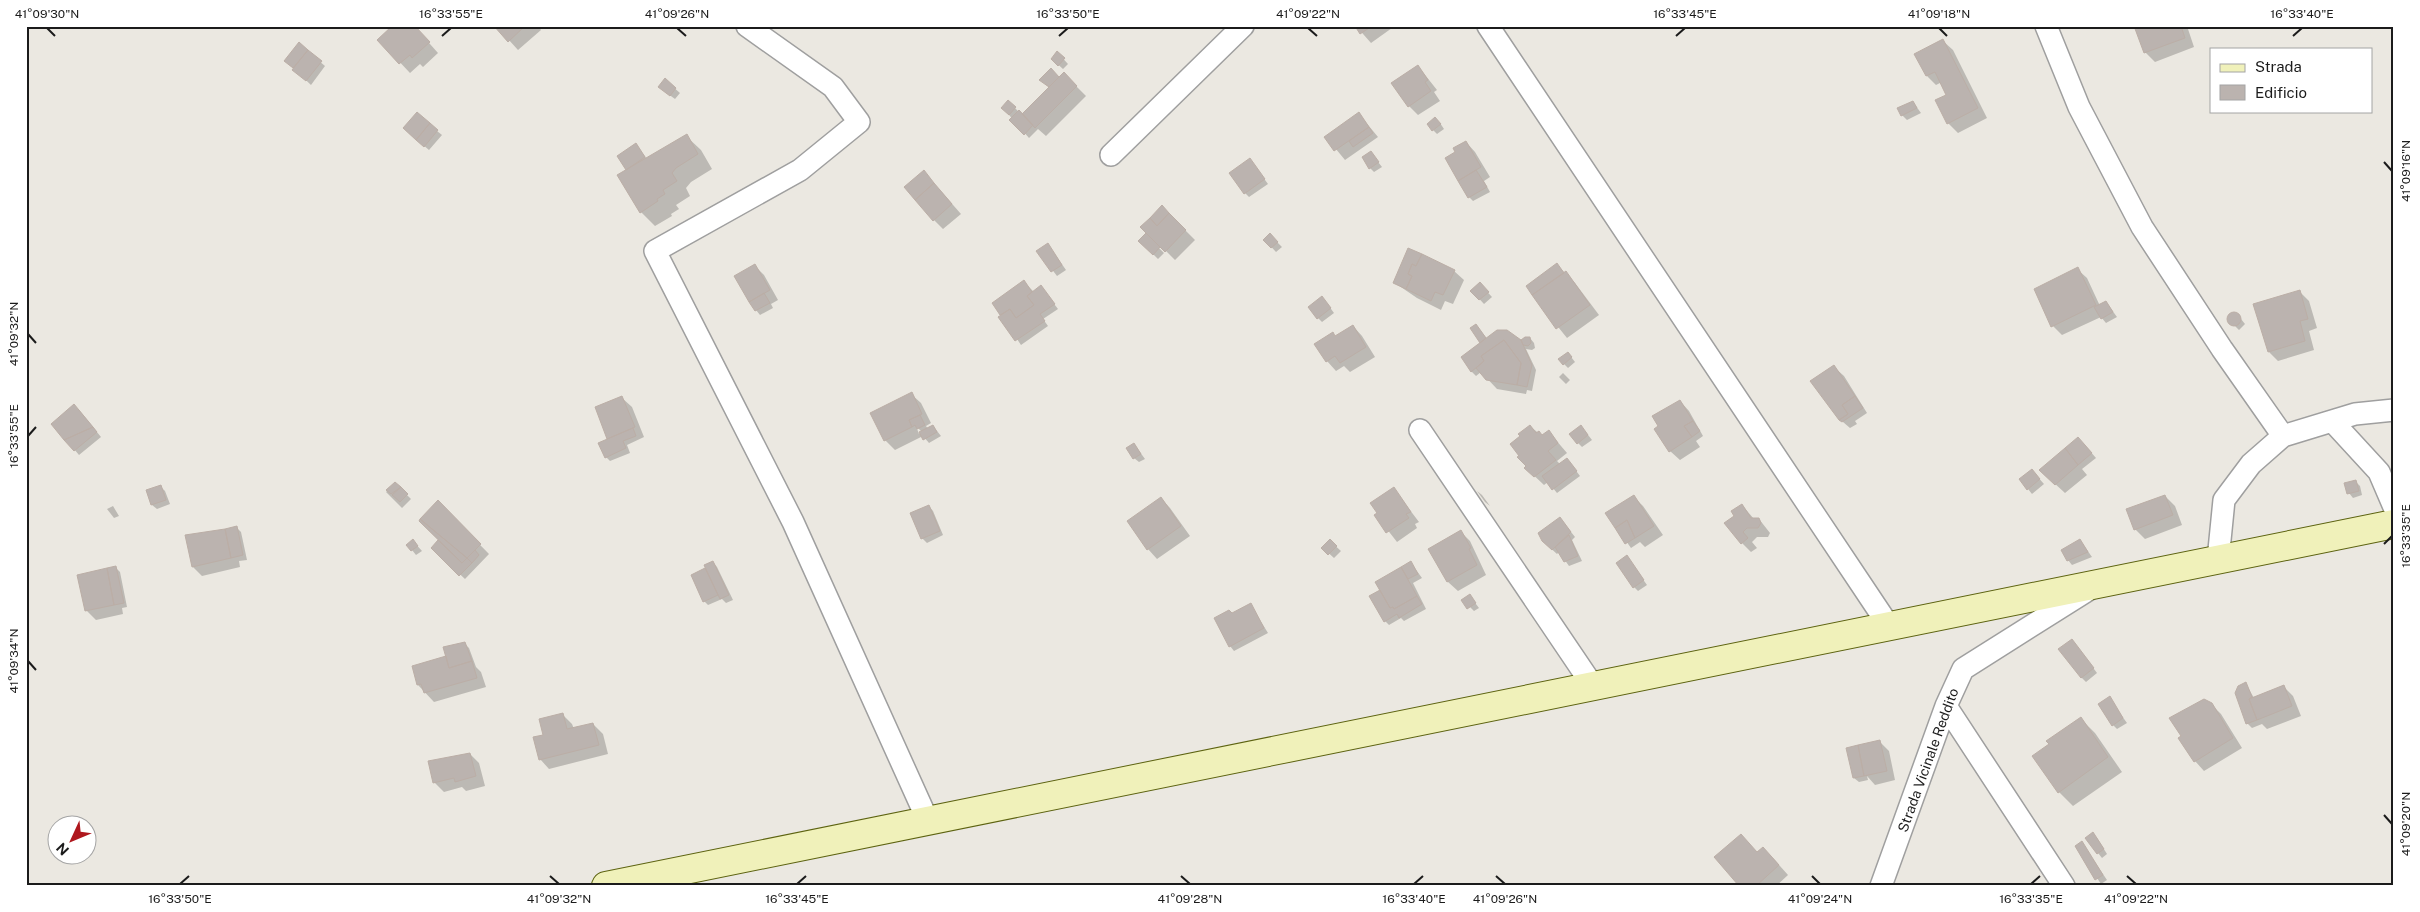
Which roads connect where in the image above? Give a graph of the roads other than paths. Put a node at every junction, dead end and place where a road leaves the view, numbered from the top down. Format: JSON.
{"nodes":[{"id":1,"x":747,"y":26,"type":"edge"},
{"id":2,"x":1243,"y":26,"type":"edge"},
{"id":3,"x":1488,"y":26,"type":"edge"},
{"id":4,"x":2046,"y":26,"type":"edge"},
{"id":5,"x":1111,"y":154,"type":"dead end"},
{"id":6,"x":2394,"y":410,"type":"edge"},
{"id":7,"x":2333,"y":422,"type":"junction"},
{"id":8,"x":1420,"y":430,"type":"dead end"},
{"id":9,"x":2284,"y":436,"type":"junction"},
{"id":10,"x":2394,"y":507,"type":"edge"},
{"id":11,"x":2394,"y":524,"type":"edge"},
{"id":12,"x":2218,"y":560,"type":"junction"},
{"id":13,"x":2096,"y":585,"type":"junction"},
{"id":14,"x":1889,"y":626,"type":"junction"},
{"id":15,"x":1593,"y":686,"type":"junction"},
{"id":16,"x":1946,"y":706,"type":"junction"},
{"id":17,"x":928,"y":821,"type":"junction"},
{"id":18,"x":606,"y":886,"type":"edge"},
{"id":19,"x":1881,"y":886,"type":"edge"},
{"id":20,"x":2064,"y":886,"type":"edge"}],
"edges":[{"from":1,"to":17,"type":"street"},
{"from":2,"to":5,"type":"street"},
{"from":3,"to":14,"type":"street"},
{"from":4,"to":9,"type":"street"},
{"from":6,"to":7,"type":"street"},
{"from":7,"to":9,"type":"street"},
{"from":7,"to":10,"type":"street"},
{"from":8,"to":15,"type":"street"},
{"from":9,"to":12,"type":"street"},
{"from":11,"to":12,"type":"main road"},
{"from":12,"to":13,"type":"main road"},
{"from":13,"to":14,"type":"main road"},
{"from":13,"to":16,"type":"street","name":"Strada Vicinale Reddito"},
{"from":14,"to":15,"type":"main road"},
{"from":15,"to":17,"type":"main road"},
{"from":16,"to":19,"type":"street","name":"Strada Vicinale Reddito"},
{"from":16,"to":20,"type":"street"},
{"from":17,"to":18,"type":"main road"}]}
